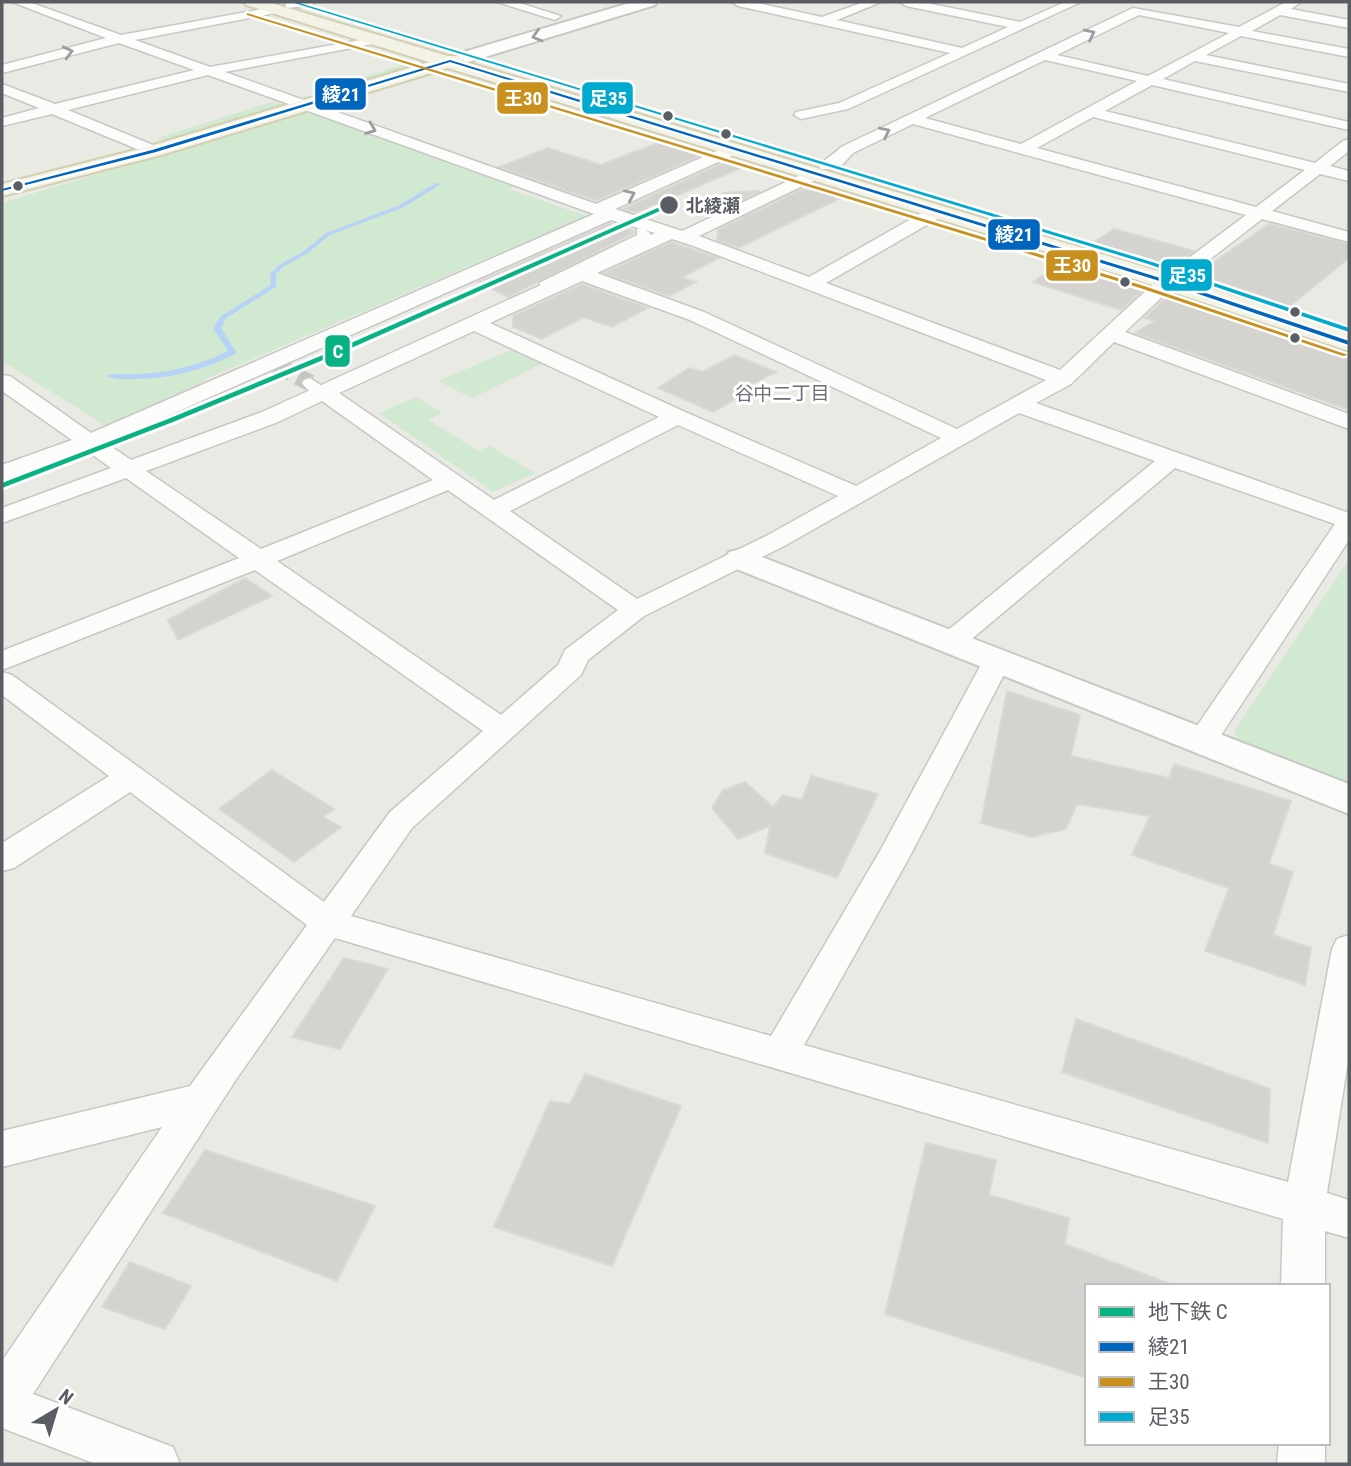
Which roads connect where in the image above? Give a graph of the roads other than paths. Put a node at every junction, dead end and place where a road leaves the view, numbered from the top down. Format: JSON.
{"nodes":[{"id":1,"x":24,"y":2,"type":"edge"},
{"id":2,"x":253,"y":2,"type":"edge"},
{"id":3,"x":503,"y":2,"type":"edge"},
{"id":4,"x":603,"y":2,"type":"edge"},
{"id":5,"x":649,"y":2,"type":"edge"},
{"id":6,"x":745,"y":2,"type":"edge"},
{"id":7,"x":875,"y":2,"type":"edge"},
{"id":8,"x":906,"y":2,"type":"edge"},
{"id":9,"x":1075,"y":2,"type":"edge"},
{"id":10,"x":1295,"y":2,"type":"edge"},
{"id":11,"x":289,"y":4,"type":"edge"},
{"id":12,"x":1279,"y":11,"type":"junction"},
{"id":13,"x":555,"y":16,"type":"junction"},
{"id":14,"x":824,"y":21,"type":"junction"},
{"id":15,"x":581,"y":23,"type":"junction"},
{"id":16,"x":1349,"y":24,"type":"edge"},
{"id":17,"x":1021,"y":26,"type":"junction"},
{"id":18,"x":1240,"y":31,"type":"junction"},
{"id":19,"x":119,"y":39,"type":"junction"},
{"id":20,"x":378,"y":39,"type":"junction"},
{"id":21,"x":962,"y":52,"type":"junction"},
{"id":22,"x":1349,"y":53,"type":"edge"},
{"id":23,"x":446,"y":55,"type":"junction"},
{"id":24,"x":1045,"y":56,"type":"junction"},
{"id":25,"x":1194,"y":57,"type":"junction"},
{"id":26,"x":2,"y":69,"type":"edge"},
{"id":27,"x":209,"y":71,"type":"junction"},
{"id":28,"x":1148,"y":80,"type":"junction"},
{"id":29,"x":2,"y":88,"type":"edge"},
{"id":30,"x":1349,"y":88,"type":"edge"},
{"id":31,"x":283,"y":96,"type":"junction"},
{"id":32,"x":307,"y":105,"type":"junction"},
{"id":33,"x":54,"y":109,"type":"junction"},
{"id":34,"x":1091,"y":112,"type":"junction"},
{"id":35,"x":801,"y":115,"type":"dead end"},
{"id":36,"x":911,"y":119,"type":"junction"},
{"id":37,"x":2,"y":122,"type":"edge"},
{"id":38,"x":1349,"y":126,"type":"edge"},
{"id":39,"x":129,"y":141,"type":"junction"},
{"id":40,"x":1349,"y":144,"type":"edge"},
{"id":41,"x":734,"y":149,"type":"junction"},
{"id":42,"x":1023,"y":149,"type":"junction"},
{"id":43,"x":153,"y":151,"type":"junction"},
{"id":44,"x":1318,"y":168,"type":"junction"},
{"id":45,"x":821,"y":170,"type":"junction"},
{"id":46,"x":1349,"y":176,"type":"edge"},
{"id":47,"x":2,"y":184,"type":"edge"},
{"id":48,"x":2,"y":190,"type":"edge"},
{"id":49,"x":605,"y":211,"type":"junction"},
{"id":50,"x":937,"y":211,"type":"junction"},
{"id":51,"x":1260,"y":213,"type":"junction"},
{"id":52,"x":642,"y":232,"type":"dead end"},
{"id":53,"x":676,"y":235,"type":"junction"},
{"id":54,"x":1349,"y":237,"type":"edge"},
{"id":55,"x":581,"y":274,"type":"junction"},
{"id":56,"x":1174,"y":277,"type":"junction"},
{"id":57,"x":810,"y":284,"type":"junction"},
{"id":58,"x":476,"y":324,"type":"junction"},
{"id":59,"x":1349,"y":329,"type":"edge"},
{"id":60,"x":1111,"y":334,"type":"junction"},
{"id":61,"x":1349,"y":343,"type":"edge"},
{"id":62,"x":1063,"y":379,"type":"junction"},
{"id":63,"x":2,"y":382,"type":"edge"},
{"id":64,"x":317,"y":388,"type":"junction"},
{"id":65,"x":25,"y":396,"type":"junction"},
{"id":66,"x":1020,"y":405,"type":"junction"},
{"id":67,"x":2,"y":407,"type":"edge"},
{"id":68,"x":677,"y":417,"type":"junction"},
{"id":69,"x":1349,"y":422,"type":"edge"},
{"id":70,"x":958,"y":438,"type":"junction"},
{"id":71,"x":92,"y":441,"type":"junction"},
{"id":72,"x":1174,"y":458,"type":"junction"},
{"id":73,"x":129,"y":470,"type":"junction"},
{"id":74,"x":2,"y":473,"type":"edge"},
{"id":75,"x":450,"y":481,"type":"junction"},
{"id":76,"x":857,"y":495,"type":"junction"},
{"id":77,"x":492,"y":511,"type":"junction"},
{"id":78,"x":2,"y":516,"type":"edge"},
{"id":79,"x":1349,"y":522,"type":"edge"},
{"id":80,"x":257,"y":559,"type":"junction"},
{"id":81,"x":741,"y":559,"type":"junction"},
{"id":82,"x":635,"y":610,"type":"junction"},
{"id":83,"x":951,"y":642,"type":"junction"},
{"id":84,"x":2,"y":661,"type":"edge"},
{"id":85,"x":997,"y":661,"type":"junction"},
{"id":86,"x":2,"y":681,"type":"edge"},
{"id":87,"x":502,"y":730,"type":"junction"},
{"id":88,"x":1201,"y":742,"type":"junction"},
{"id":89,"x":131,"y":777,"type":"junction"},
{"id":90,"x":1349,"y":800,"type":"edge"},
{"id":91,"x":2,"y":859,"type":"edge"},
{"id":92,"x":328,"y":923,"type":"junction"},
{"id":93,"x":1349,"y":949,"type":"edge"},
{"id":94,"x":780,"y":1054,"type":"junction"},
{"id":95,"x":202,"y":1100,"type":"junction"},
{"id":96,"x":2,"y":1149,"type":"edge"},
{"id":97,"x":1304,"y":1206,"type":"junction"},
{"id":98,"x":1349,"y":1219,"type":"edge"},
{"id":99,"x":1303,"y":1284,"type":"edge"},
{"id":100,"x":2,"y":1403,"type":"edge"},
{"id":101,"x":1301,"y":1445,"type":"edge"},
{"id":102,"x":156,"y":1464,"type":"edge"},
{"id":103,"x":1301,"y":1464,"type":"edge"}],
"edges":[{"from":1,"to":19,"type":"street"},
{"from":2,"to":11,"type":"main road"},
{"from":3,"to":13,"type":"street"},
{"from":4,"to":13,"type":"street"},
{"from":5,"to":15,"type":"street"},
{"from":6,"to":14,"type":"street"},
{"from":7,"to":14,"type":"street"},
{"from":8,"to":17,"type":"street"},
{"from":9,"to":17,"type":"street"},
{"from":10,"to":12,"type":"street"},
{"from":11,"to":19,"type":"street"},
{"from":11,"to":20,"type":"main road"},
{"from":11,"to":23,"type":"main road"},
{"from":12,"to":16,"type":"street"},
{"from":12,"to":18,"type":"street"},
{"from":13,"to":15,"type":"street"},
{"from":13,"to":23,"type":"street"},
{"from":14,"to":21,"type":"street"},
{"from":15,"to":23,"type":"street","one_way":true},
{"from":17,"to":21,"type":"street"},
{"from":18,"to":22,"type":"street"},
{"from":24,"to":18,"type":"street","one_way":true},
{"from":18,"to":25,"type":"street"},
{"from":26,"to":19,"type":"street","one_way":true},
{"from":19,"to":27,"type":"street"},
{"from":20,"to":23,"type":"main road"},
{"from":20,"to":27,"type":"street"},
{"from":21,"to":35,"type":"street"},
{"from":23,"to":31,"type":"main road"},
{"from":23,"to":32,"type":"main road"},
{"from":23,"to":41,"type":"main road"},
{"from":23,"to":45,"type":"main road"},
{"from":24,"to":28,"type":"street"},
{"from":24,"to":36,"type":"street"},
{"from":25,"to":28,"type":"street"},
{"from":25,"to":30,"type":"street"},
{"from":27,"to":31,"type":"street"},
{"from":27,"to":33,"type":"street"},
{"from":28,"to":34,"type":"street"},
{"from":28,"to":38,"type":"street"},
{"from":29,"to":33,"type":"street"},
{"from":31,"to":32,"type":"street"},
{"from":31,"to":39,"type":"main road"},
{"from":32,"to":43,"type":"main road"},
{"from":32,"to":49,"type":"street","one_way":true},
{"from":33,"to":37,"type":"street"},
{"from":33,"to":39,"type":"street"},
{"from":34,"to":42,"type":"street"},
{"from":34,"to":44,"type":"street"},
{"from":36,"to":42,"type":"street"},
{"from":45,"to":36,"type":"street","one_way":true},
{"from":39,"to":43,"type":"street"},
{"from":39,"to":47,"type":"main road"},
{"from":40,"to":44,"type":"street"},
{"from":41,"to":45,"type":"main road"},
{"from":49,"to":41,"type":"street","one_way":true},
{"from":42,"to":51,"type":"street"},
{"from":43,"to":48,"type":"main road"},
{"from":44,"to":46,"type":"street"},
{"from":44,"to":51,"type":"street"},
{"from":45,"to":50,"type":"main road"},
{"from":45,"to":53,"type":"street"},
{"from":45,"to":56,"type":"main road"},
{"from":49,"to":53,"type":"street"},
{"from":49,"to":71,"type":"street"},
{"from":50,"to":56,"type":"main road"},
{"from":50,"to":57,"type":"street"},
{"from":51,"to":54,"type":"street"},
{"from":51,"to":56,"type":"street"},
{"from":52,"to":64,"type":"street"},
{"from":53,"to":55,"type":"street"},
{"from":53,"to":57,"type":"street"},
{"from":55,"to":58,"type":"street"},
{"from":55,"to":70,"type":"street"},
{"from":56,"to":59,"type":"main road"},
{"from":56,"to":60,"type":"street"},
{"from":56,"to":61,"type":"main road"},
{"from":57,"to":62,"type":"street"},
{"from":58,"to":64,"type":"street"},
{"from":58,"to":68,"type":"street"},
{"from":60,"to":62,"type":"street"},
{"from":60,"to":69,"type":"street"},
{"from":62,"to":66,"type":"street"},
{"from":63,"to":65,"type":"street"},
{"from":64,"to":73,"type":"street"},
{"from":64,"to":75,"type":"street"},
{"from":65,"to":67,"type":"street"},
{"from":65,"to":71,"type":"street"},
{"from":66,"to":70,"type":"street"},
{"from":66,"to":72,"type":"street"},
{"from":68,"to":76,"type":"street"},
{"from":68,"to":77,"type":"street"},
{"from":70,"to":76,"type":"street"},
{"from":71,"to":73,"type":"street"},
{"from":71,"to":74,"type":"street"},
{"from":72,"to":79,"type":"street"},
{"from":72,"to":83,"type":"street"},
{"from":73,"to":78,"type":"street"},
{"from":73,"to":80,"type":"street"},
{"from":75,"to":77,"type":"street"},
{"from":75,"to":80,"type":"street"},
{"from":76,"to":81,"type":"street"},
{"from":77,"to":82,"type":"street"},
{"from":79,"to":88,"type":"street"},
{"from":80,"to":84,"type":"street"},
{"from":80,"to":87,"type":"street"},
{"from":81,"to":82,"type":"street"},
{"from":81,"to":83,"type":"street"},
{"from":82,"to":87,"type":"street"},
{"from":83,"to":85,"type":"street"},
{"from":85,"to":88,"type":"street"},
{"from":85,"to":94,"type":"street"},
{"from":86,"to":89,"type":"street"},
{"from":87,"to":92,"type":"street"},
{"from":88,"to":90,"type":"street"},
{"from":89,"to":91,"type":"street"},
{"from":89,"to":92,"type":"street"},
{"from":92,"to":94,"type":"street"},
{"from":92,"to":95,"type":"street"},
{"from":93,"to":97,"type":"street"},
{"from":94,"to":97,"type":"street"},
{"from":95,"to":96,"type":"street"},
{"from":95,"to":100,"type":"street"},
{"from":97,"to":98,"type":"street"},
{"from":97,"to":99,"type":"street"},
{"from":100,"to":102,"type":"street"},
{"from":101,"to":103,"type":"street"}]}
